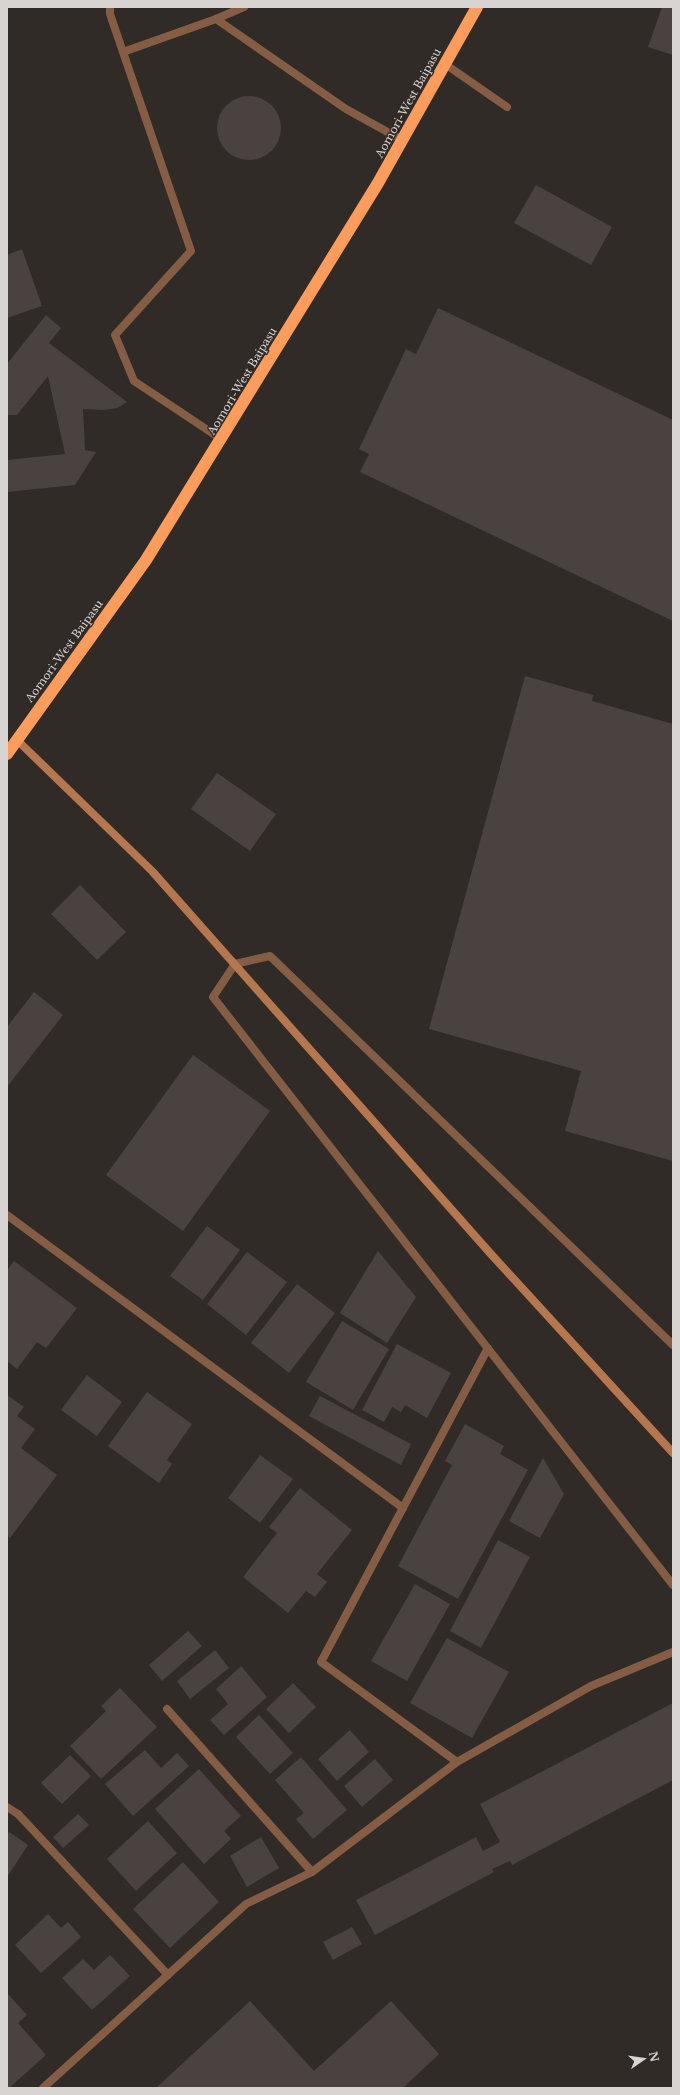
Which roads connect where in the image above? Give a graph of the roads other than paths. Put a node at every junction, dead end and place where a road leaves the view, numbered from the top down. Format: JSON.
{"nodes":[{"id":1,"x":110,"y":7,"type":"edge"},
{"id":2,"x":244,"y":7,"type":"edge"},
{"id":3,"x":476,"y":7,"type":"edge"},
{"id":4,"x":216,"y":19,"type":"junction"},
{"id":5,"x":123,"y":52,"type":"junction"},
{"id":6,"x":445,"y":64,"type":"junction"},
{"id":7,"x":506,"y":107,"type":"dead end"},
{"id":8,"x":402,"y":140,"type":"junction"},
{"id":9,"x":221,"y":439,"type":"junction"},
{"id":10,"x":17,"y":740,"type":"junction"},
{"id":11,"x":7,"y":754,"type":"edge"},
{"id":12,"x":235,"y":964,"type":"junction"},
{"id":13,"x":7,"y":1215,"type":"edge"},
{"id":14,"x":673,"y":1345,"type":"edge"},
{"id":15,"x":488,"y":1348,"type":"junction"},
{"id":16,"x":673,"y":1453,"type":"edge"},
{"id":17,"x":402,"y":1508,"type":"junction"},
{"id":18,"x":673,"y":1585,"type":"edge"},
{"id":19,"x":673,"y":1652,"type":"edge"},
{"id":20,"x":167,"y":1709,"type":"dead end"},
{"id":21,"x":457,"y":1762,"type":"junction"},
{"id":22,"x":7,"y":1806,"type":"edge"},
{"id":23,"x":312,"y":1872,"type":"junction"},
{"id":24,"x":168,"y":1975,"type":"junction"},
{"id":25,"x":43,"y":2088,"type":"edge"}],
"edges":[{"from":1,"to":5,"type":"street"},
{"from":2,"to":4,"type":"street"},
{"from":3,"to":6,"type":"highway","name":"Aomori-West Baipasu"},
{"from":4,"to":5,"type":"street"},
{"from":4,"to":8,"type":"street"},
{"from":5,"to":9,"type":"street"},
{"from":6,"to":7,"type":"street"},
{"from":6,"to":8,"type":"highway","name":"Aomori-West Baipasu"},
{"from":8,"to":9,"type":"highway","name":"Aomori-West Baipasu"},
{"from":9,"to":10,"type":"highway","name":"Aomori-West Baipasu"},
{"from":10,"to":11,"type":"highway","name":"Aomori-West Baipasu"},
{"from":10,"to":12,"type":"street"},
{"from":12,"to":14,"type":"street"},
{"from":12,"to":15,"type":"street"},
{"from":12,"to":16,"type":"street"},
{"from":13,"to":17,"type":"street"},
{"from":15,"to":17,"type":"street"},
{"from":15,"to":18,"type":"street"},
{"from":17,"to":21,"type":"street"},
{"from":19,"to":21,"type":"street"},
{"from":20,"to":23,"type":"street"},
{"from":21,"to":23,"type":"street"},
{"from":22,"to":24,"type":"street"},
{"from":23,"to":24,"type":"street"},
{"from":24,"to":25,"type":"street"}]}
